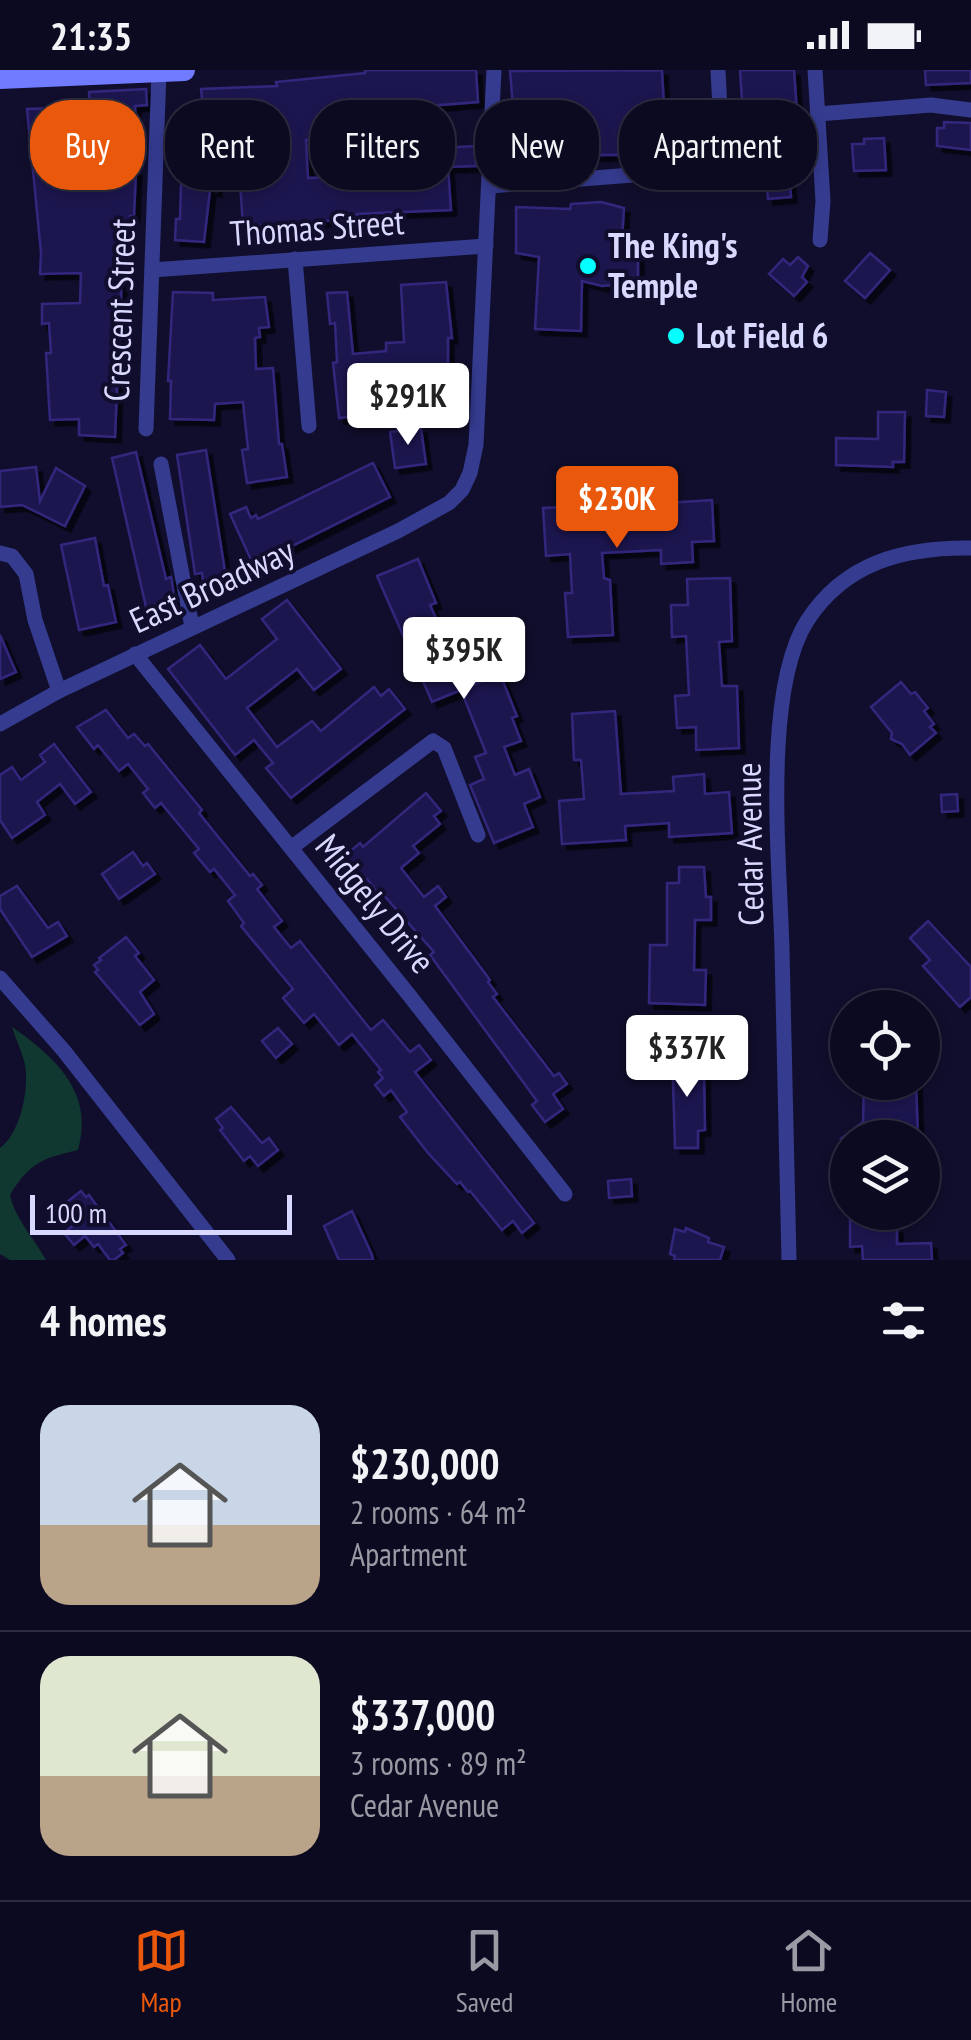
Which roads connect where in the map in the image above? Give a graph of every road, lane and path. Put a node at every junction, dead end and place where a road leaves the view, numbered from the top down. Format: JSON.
{"nodes":[{"id":1,"x":184,"y":70,"type":"edge"},
{"id":2,"x":494,"y":70,"type":"edge"},
{"id":3,"x":718,"y":70,"type":"edge"},
{"id":4,"x":815,"y":70,"type":"edge"},
{"id":5,"x":91,"y":71,"type":"edge"},
{"id":6,"x":159,"y":72,"type":"edge"},
{"id":7,"x":0,"y":78,"type":"edge"},
{"id":8,"x":493,"y":100,"type":"edge"},
{"id":9,"x":971,"y":110,"type":"edge"},
{"id":10,"x":818,"y":114,"type":"junction"},
{"id":11,"x":599,"y":178,"type":"edge"},
{"id":12,"x":490,"y":190,"type":"edge"},
{"id":13,"x":820,"y":240,"type":"dead end"},
{"id":14,"x":486,"y":246,"type":"junction"},
{"id":15,"x":295,"y":260,"type":"junction"},
{"id":16,"x":152,"y":270,"type":"junction"},
{"id":17,"x":310,"y":426,"type":"dead end"},
{"id":18,"x":146,"y":430,"type":"dead end"},
{"id":19,"x":161,"y":464,"type":"dead end"},
{"id":20,"x":971,"y":548,"type":"edge"},
{"id":21,"x":0,"y":553,"type":"edge"},
{"id":22,"x":192,"y":626,"type":"junction"},
{"id":23,"x":135,"y":654,"type":"junction"},
{"id":24,"x":59,"y":692,"type":"junction"},
{"id":25,"x":0,"y":724,"type":"edge"},
{"id":26,"x":478,"y":835,"type":"dead end"},
{"id":27,"x":291,"y":848,"type":"junction"},
{"id":28,"x":0,"y":978,"type":"edge"},
{"id":29,"x":564,"y":1194,"type":"dead end"},
{"id":30,"x":228,"y":1260,"type":"edge"},
{"id":31,"x":789,"y":1260,"type":"edge"}],
"edges":[{"from":1,"to":6,"type":"main road"},
{"from":2,"to":8,"type":"street"},
{"from":3,"to":11,"type":"street"},
{"from":4,"to":10,"type":"street"},
{"from":5,"to":6,"type":"main road"},
{"from":5,"to":7,"type":"main road"},
{"from":6,"to":16,"type":"street","name":"Crescent Street"},
{"from":9,"to":10,"type":"street"},
{"from":10,"to":13,"type":"street"},
{"from":12,"to":14,"type":"street"},
{"from":14,"to":15,"type":"street","name":"Thomas Street"},
{"from":14,"to":22,"type":"street","name":"East Broadway"},
{"from":15,"to":16,"type":"street","name":"Thomas Street"},
{"from":15,"to":17,"type":"street"},
{"from":16,"to":18,"type":"street","name":"Crescent Street"},
{"from":19,"to":22,"type":"street"},
{"from":20,"to":31,"type":"street","name":"Cedar Avenue"},
{"from":21,"to":24,"type":"street"},
{"from":22,"to":23,"type":"street","name":"East Broadway"},
{"from":23,"to":24,"type":"street","name":"East Broadway"},
{"from":23,"to":27,"type":"street","name":"Midgely Drive"},
{"from":24,"to":25,"type":"street","name":"East Broadway"},
{"from":26,"to":27,"type":"street"},
{"from":27,"to":29,"type":"street","name":"Midgely Drive"},
{"from":28,"to":30,"type":"street"}]}
